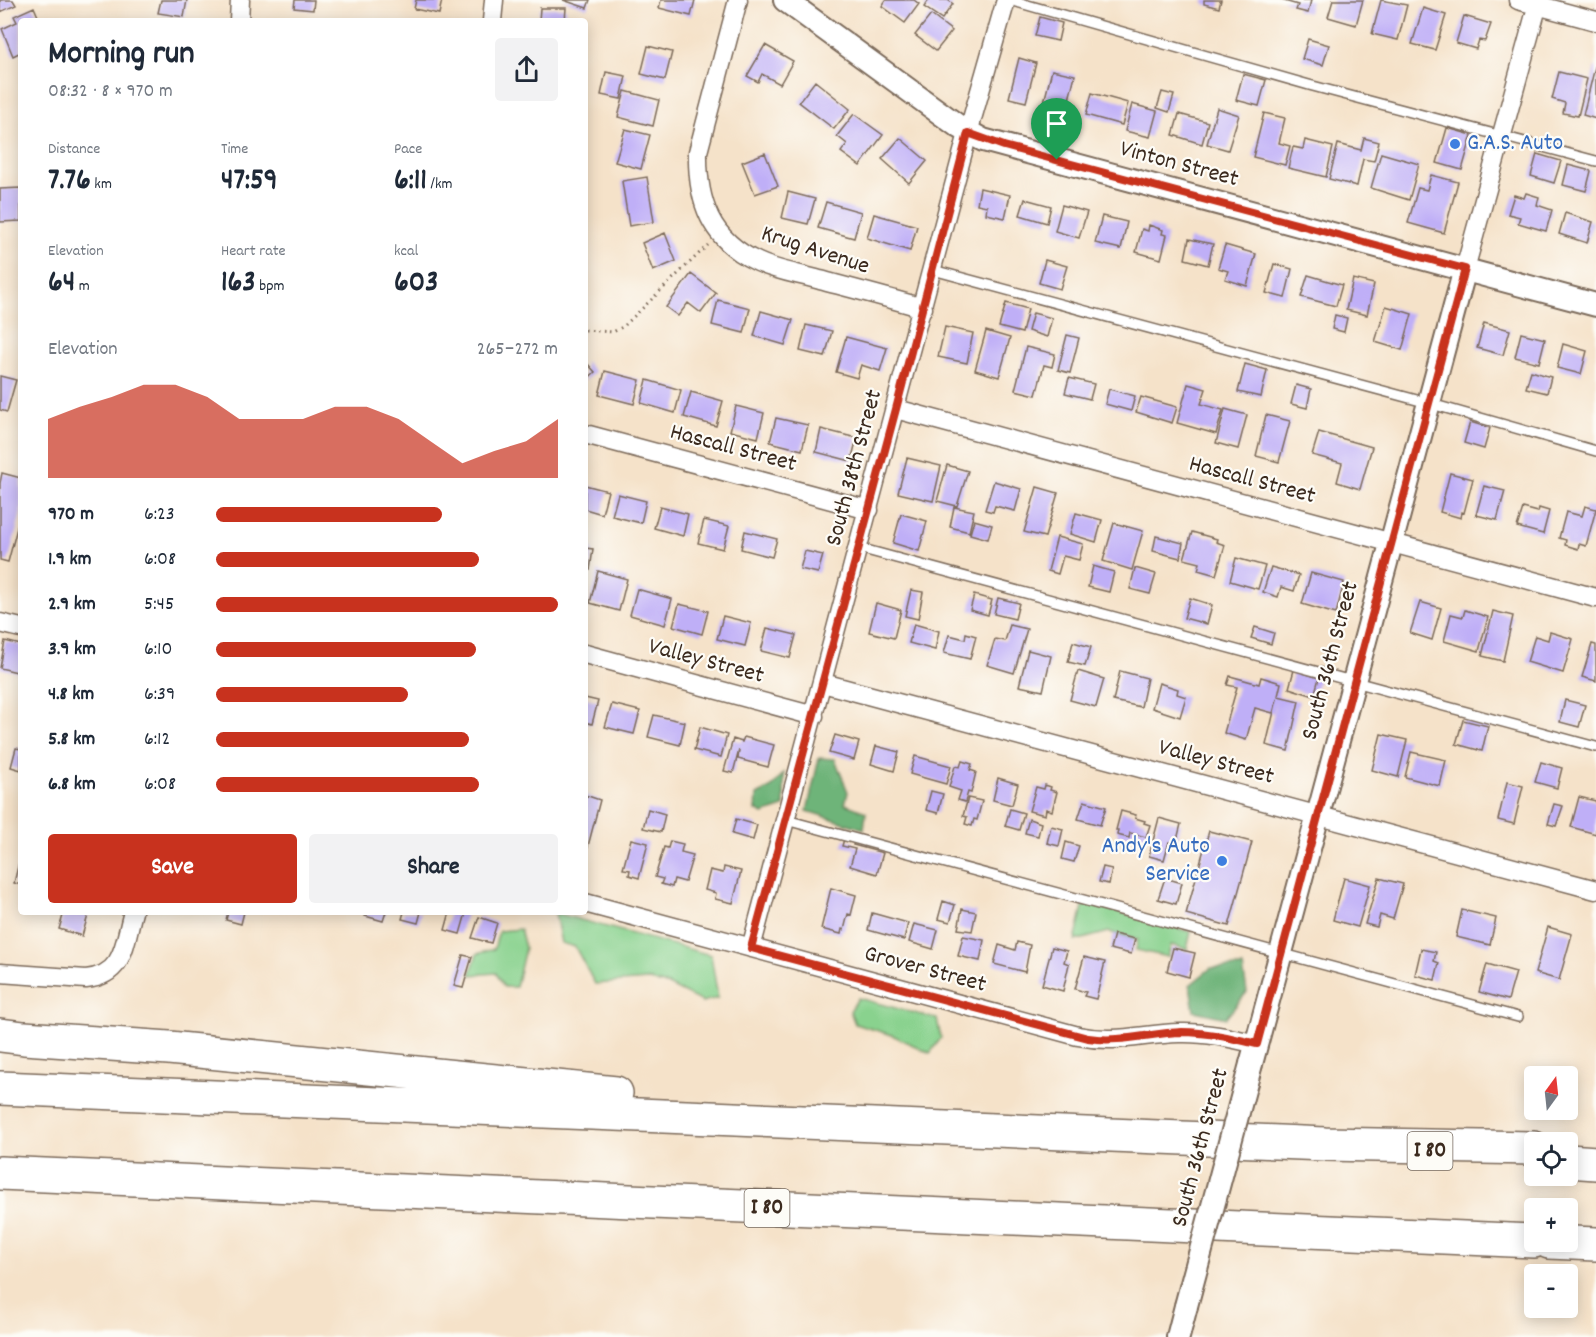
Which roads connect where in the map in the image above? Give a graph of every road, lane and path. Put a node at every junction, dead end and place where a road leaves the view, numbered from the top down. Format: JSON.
{"nodes":[{"id":1,"x":240,"y":0,"type":"edge"},
{"id":2,"x":494,"y":0,"type":"edge"},
{"id":3,"x":738,"y":0,"type":"edge"},
{"id":4,"x":785,"y":0,"type":"edge"},
{"id":5,"x":1008,"y":0,"type":"edge"},
{"id":6,"x":1518,"y":0,"type":"edge"},
{"id":7,"x":1538,"y":3,"type":"edge"},
{"id":8,"x":239,"y":18,"type":"edge"},
{"id":9,"x":492,"y":18,"type":"edge"},
{"id":10,"x":1596,"y":21,"type":"edge"},
{"id":11,"x":968,"y":133,"type":"junction"},
{"id":12,"x":1502,"y":135,"type":"junction"},
{"id":13,"x":1596,"y":161,"type":"edge"},
{"id":14,"x":722,"y":235,"type":"junction"},
{"id":15,"x":1465,"y":269,"type":"junction"},
{"id":16,"x":933,"y":270,"type":"junction"},
{"id":17,"x":1596,"y":305,"type":"edge"},
{"id":18,"x":923,"y":308,"type":"junction"},
{"id":19,"x":588,"y":330,"type":"edge"},
{"id":20,"x":1428,"y":403,"type":"junction"},
{"id":21,"x":896,"y":409,"type":"junction"},
{"id":22,"x":588,"y":435,"type":"edge"},
{"id":23,"x":1596,"y":451,"type":"edge"},
{"id":24,"x":869,"y":510,"type":"junction"},
{"id":25,"x":1392,"y":543,"type":"junction"},
{"id":26,"x":859,"y":548,"type":"junction"},
{"id":27,"x":1596,"y":597,"type":"edge"},
{"id":28,"x":0,"y":622,"type":"edge"},
{"id":29,"x":18,"y":627,"type":"edge"},
{"id":30,"x":588,"y":655,"type":"edge"},
{"id":31,"x":1354,"y":681,"type":"junction"},
{"id":32,"x":823,"y":682,"type":"junction"},
{"id":33,"x":814,"y":716,"type":"junction"},
{"id":34,"x":1596,"y":747,"type":"edge"},
{"id":35,"x":1318,"y":815,"type":"junction"},
{"id":36,"x":786,"y":820,"type":"junction"},
{"id":37,"x":1596,"y":890,"type":"edge"},
{"id":38,"x":588,"y":904,"type":"edge"},
{"id":39,"x":132,"y":915,"type":"edge"},
{"id":40,"x":751,"y":948,"type":"junction"},
{"id":41,"x":1281,"y":953,"type":"junction"},
{"id":42,"x":0,"y":974,"type":"edge"},
{"id":43,"x":1518,"y":1017,"type":"dead end"},
{"id":44,"x":0,"y":1035,"type":"edge"},
{"id":45,"x":1254,"y":1054,"type":"junction"},
{"id":46,"x":0,"y":1088,"type":"edge"},
{"id":47,"x":874,"y":1124,"type":"junction"},
{"id":48,"x":1325,"y":1144,"type":"junction"},
{"id":49,"x":1524,"y":1148,"type":"edge"},
{"id":50,"x":1578,"y":1149,"type":"edge"},
{"id":51,"x":1596,"y":1149,"type":"edge"},
{"id":52,"x":1524,"y":1158,"type":"edge"},
{"id":53,"x":1578,"y":1162,"type":"edge"},
{"id":54,"x":1596,"y":1163,"type":"edge"},
{"id":55,"x":0,"y":1173,"type":"edge"},
{"id":56,"x":172,"y":1182,"type":"junction"},
{"id":57,"x":0,"y":1191,"type":"edge"},
{"id":58,"x":1524,"y":1241,"type":"edge"},
{"id":59,"x":1578,"y":1243,"type":"edge"},
{"id":60,"x":1596,"y":1244,"type":"edge"},
{"id":61,"x":1178,"y":1337,"type":"edge"}],
"edges":[{"from":1,"to":8,"type":"street"},
{"from":2,"to":9,"type":"street"},
{"from":3,"to":14,"type":"street","name":"Krug Avenue"},
{"from":4,"to":11,"type":"street","name":"Vinton Street"},
{"from":5,"to":11,"type":"street","name":"South 38th Street"},
{"from":5,"to":12,"type":"lane"},
{"from":6,"to":7,"type":"street"},
{"from":7,"to":10,"type":"street"},
{"from":7,"to":12,"type":"street","name":"South 36th Street"},
{"from":11,"to":15,"type":"street","name":"Vinton Street"},
{"from":11,"to":16,"type":"street","name":"South 38th Street"},
{"from":12,"to":13,"type":"lane"},
{"from":12,"to":15,"type":"street","name":"South 36th Street"},
{"from":14,"to":18,"type":"street","name":"Krug Avenue"},
{"from":14,"to":19,"type":"path"},
{"from":15,"to":17,"type":"street","name":"Vinton Street"},
{"from":15,"to":20,"type":"street","name":"South 36th Street"},
{"from":16,"to":18,"type":"street","name":"South 38th Street"},
{"from":16,"to":20,"type":"lane"},
{"from":18,"to":21,"type":"street","name":"South 38th Street"},
{"from":20,"to":23,"type":"lane"},
{"from":20,"to":25,"type":"street","name":"South 36th Street"},
{"from":21,"to":24,"type":"street","name":"South 38th Street"},
{"from":21,"to":25,"type":"street","name":"Hascall Street"},
{"from":22,"to":24,"type":"street","name":"Hascall Street"},
{"from":24,"to":26,"type":"street","name":"South 38th Street"},
{"from":25,"to":27,"type":"street","name":"Hascall Street"},
{"from":25,"to":31,"type":"street","name":"South 36th Street"},
{"from":26,"to":31,"type":"lane"},
{"from":26,"to":32,"type":"street","name":"South 38th Street"},
{"from":28,"to":29,"type":"street"},
{"from":30,"to":33,"type":"street","name":"Valley Street"},
{"from":31,"to":34,"type":"lane"},
{"from":31,"to":35,"type":"street","name":"South 36th Street"},
{"from":32,"to":33,"type":"street","name":"South 38th Street"},
{"from":32,"to":35,"type":"street","name":"Valley Street"},
{"from":33,"to":36,"type":"street","name":"South 38th Street"},
{"from":35,"to":37,"type":"street","name":"Valley Street"},
{"from":35,"to":41,"type":"street","name":"South 36th Street"},
{"from":36,"to":40,"type":"street","name":"South 38th Street"},
{"from":36,"to":41,"type":"lane"},
{"from":38,"to":40,"type":"street","name":"Grover Street"},
{"from":39,"to":42,"type":"street"},
{"from":40,"to":45,"type":"street","name":"Grover Street"},
{"from":41,"to":43,"type":"lane"},
{"from":41,"to":45,"type":"street","name":"South 36th Street"},
{"from":44,"to":47,"type":"highway"},
{"from":45,"to":61,"type":"street","name":"South 36th Street","bridge":true},
{"from":46,"to":47,"type":"highway","number":"I 80"},
{"from":47,"to":48,"type":"highway","number":"I 80"},
{"from":48,"to":49,"type":"highway"},
{"from":48,"to":52,"type":"highway","number":"I 80"},
{"from":50,"to":51,"type":"highway"},
{"from":53,"to":54,"type":"highway"},
{"from":55,"to":56,"type":"highway","number":"I 80"},
{"from":56,"to":57,"type":"highway"},
{"from":56,"to":58,"type":"highway","number":"I 80"},
{"from":59,"to":60,"type":"highway"}]}
